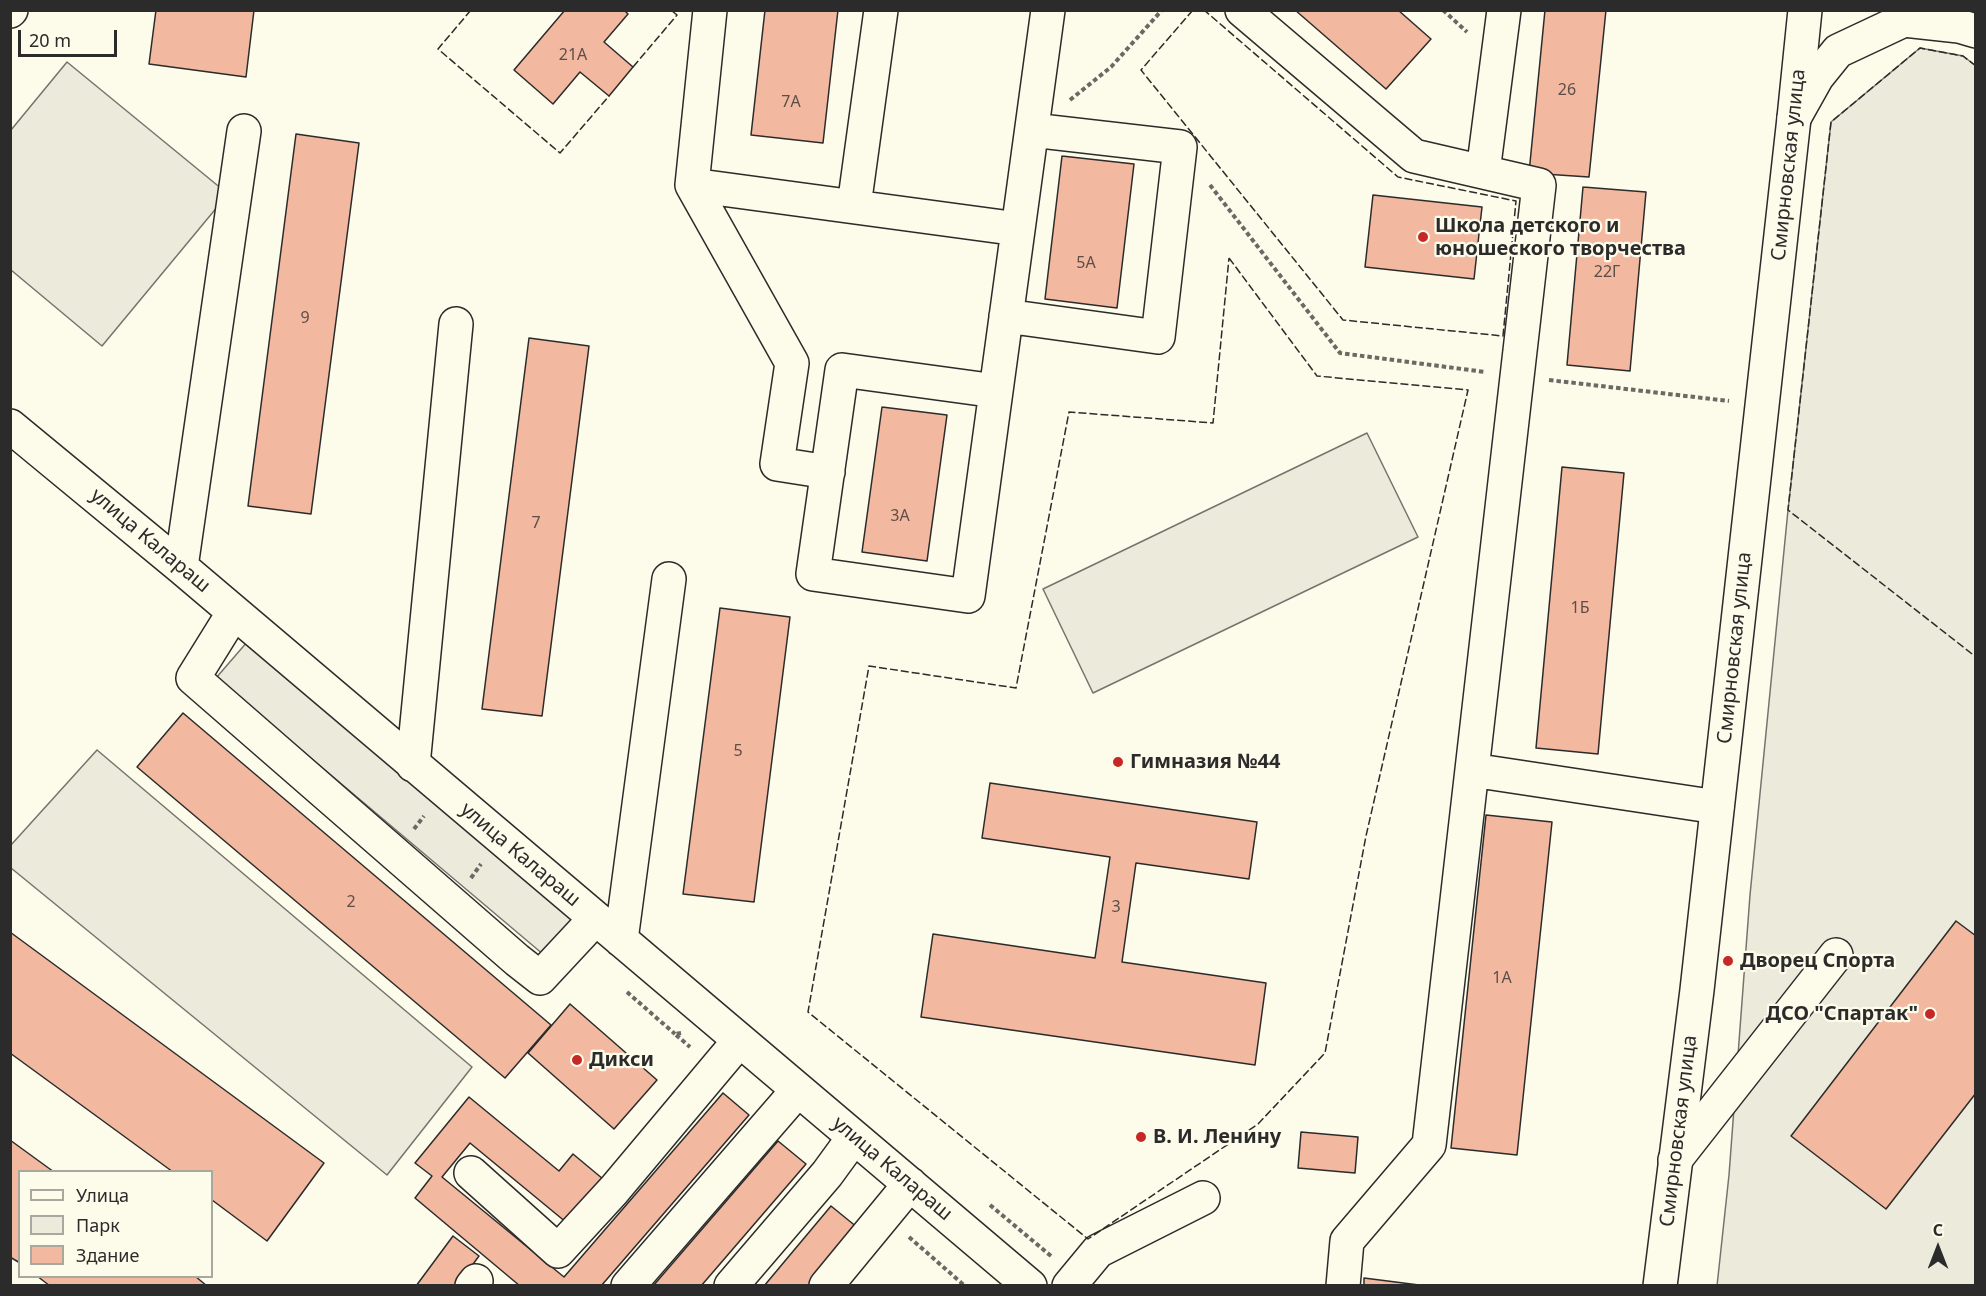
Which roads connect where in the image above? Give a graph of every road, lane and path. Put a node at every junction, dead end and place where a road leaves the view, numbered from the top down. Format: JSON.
{"nodes":[{"id":1,"x":710,"y":10,"type":"edge"},
{"id":2,"x":881,"y":10,"type":"edge"},
{"id":3,"x":1048,"y":10,"type":"edge"},
{"id":4,"x":1161,"y":10,"type":"edge"},
{"id":5,"x":1242,"y":10,"type":"edge"},
{"id":6,"x":1504,"y":10,"type":"edge"},
{"id":7,"x":1805,"y":10,"type":"edge"},
{"id":8,"x":1971,"y":10,"type":"edge"},
{"id":9,"x":1976,"y":15,"type":"edge"},
{"id":10,"x":1976,"y":31,"type":"edge"},
{"id":11,"x":1794,"y":118,"type":"junction"},
{"id":12,"x":1032,"y":130,"type":"junction"},
{"id":13,"x":244,"y":131,"type":"dead end"},
{"id":14,"x":1180,"y":147,"type":"junction"},
{"id":15,"x":1483,"y":172,"type":"junction"},
{"id":16,"x":692,"y":185,"type":"junction"},
{"id":17,"x":854,"y":206,"type":"junction"},
{"id":18,"x":1018,"y":229,"type":"junction"},
{"id":19,"x":1006,"y":316,"type":"junction"},
{"id":20,"x":456,"y":324,"type":"dead end"},
{"id":21,"x":1516,"y":376,"type":"junction"},
{"id":22,"x":996,"y":391,"type":"junction"},
{"id":23,"x":1734,"y":401,"type":"dead end"},
{"id":24,"x":10,"y":426,"type":"edge"},
{"id":25,"x":828,"y":472,"type":"junction"},
{"id":26,"x":181,"y":567,"type":"junction"},
{"id":27,"x":669,"y":579,"type":"dead end"},
{"id":28,"x":234,"y":612,"type":"junction"},
{"id":29,"x":413,"y":765,"type":"junction"},
{"id":30,"x":1472,"y":770,"type":"junction"},
{"id":31,"x":1717,"y":807,"type":"junction"},
{"id":32,"x":596,"y":919,"type":"junction"},
{"id":33,"x":621,"y":940,"type":"junction"},
{"id":34,"x":1836,"y":955,"type":"dead end"},
{"id":35,"x":740,"y":1041,"type":"junction"},
{"id":36,"x":798,"y":1090,"type":"junction"},
{"id":37,"x":854,"y":1137,"type":"junction"},
{"id":38,"x":1675,"y":1160,"type":"junction"},
{"id":39,"x":471,"y":1173,"type":"dead end"},
{"id":40,"x":909,"y":1184,"type":"junction"},
{"id":41,"x":1203,"y":1198,"type":"dead end"},
{"id":42,"x":628,"y":1286,"type":"edge"},
{"id":43,"x":731,"y":1286,"type":"edge"},
{"id":44,"x":826,"y":1286,"type":"edge"},
{"id":45,"x":1030,"y":1286,"type":"edge"},
{"id":46,"x":1069,"y":1286,"type":"edge"},
{"id":47,"x":1343,"y":1286,"type":"edge"},
{"id":48,"x":1660,"y":1286,"type":"edge"}],
"edges":[{"from":1,"to":16,"type":"street"},
{"from":2,"to":17,"type":"street"},
{"from":3,"to":12,"type":"street"},
{"from":4,"to":12,"type":"path"},
{"from":5,"to":15,"type":"street"},
{"from":6,"to":15,"type":"street"},
{"from":7,"to":11,"type":"street","name":"Смирновская улица"},
{"from":8,"to":9,"type":"street"},
{"from":10,"to":11,"type":"street"},
{"from":11,"to":31,"type":"street","name":"Смирновская улица"},
{"from":12,"to":14,"type":"street"},
{"from":12,"to":18,"type":"street"},
{"from":13,"to":26,"type":"street"},
{"from":14,"to":19,"type":"street"},
{"from":14,"to":21,"type":"path"},
{"from":15,"to":21,"type":"street"},
{"from":16,"to":17,"type":"street"},
{"from":16,"to":25,"type":"street"},
{"from":17,"to":18,"type":"street"},
{"from":18,"to":19,"type":"street"},
{"from":19,"to":22,"type":"street"},
{"from":20,"to":29,"type":"street"},
{"from":21,"to":23,"type":"path"},
{"from":21,"to":30,"type":"street"},
{"from":22,"to":25,"type":"street"},
{"from":22,"to":25,"type":"street"},
{"from":24,"to":26,"type":"street","name":"улица Калараш"},
{"from":26,"to":28,"type":"street","name":"улица Калараш"},
{"from":27,"to":33,"type":"street"},
{"from":28,"to":29,"type":"street","name":"улица Калараш"},
{"from":28,"to":32,"type":"street"},
{"from":29,"to":32,"type":"street","name":"улица Калараш"},
{"from":30,"to":31,"type":"street"},
{"from":30,"to":47,"type":"street"},
{"from":31,"to":38,"type":"street","name":"Смирновская улица"},
{"from":32,"to":33,"type":"street","name":"улица Калараш"},
{"from":33,"to":35,"type":"street","name":"улица Калараш"},
{"from":34,"to":38,"type":"street"},
{"from":35,"to":36,"type":"street","name":"улица Калараш"},
{"from":35,"to":39,"type":"street"},
{"from":36,"to":37,"type":"street","name":"улица Калараш"},
{"from":36,"to":42,"type":"street"},
{"from":37,"to":40,"type":"street","name":"улица Калараш"},
{"from":37,"to":43,"type":"street"},
{"from":38,"to":48,"type":"street","name":"Смирновская улица"},
{"from":40,"to":44,"type":"street"},
{"from":40,"to":45,"type":"street","name":"улица Калараш"},
{"from":41,"to":46,"type":"street"}]}
